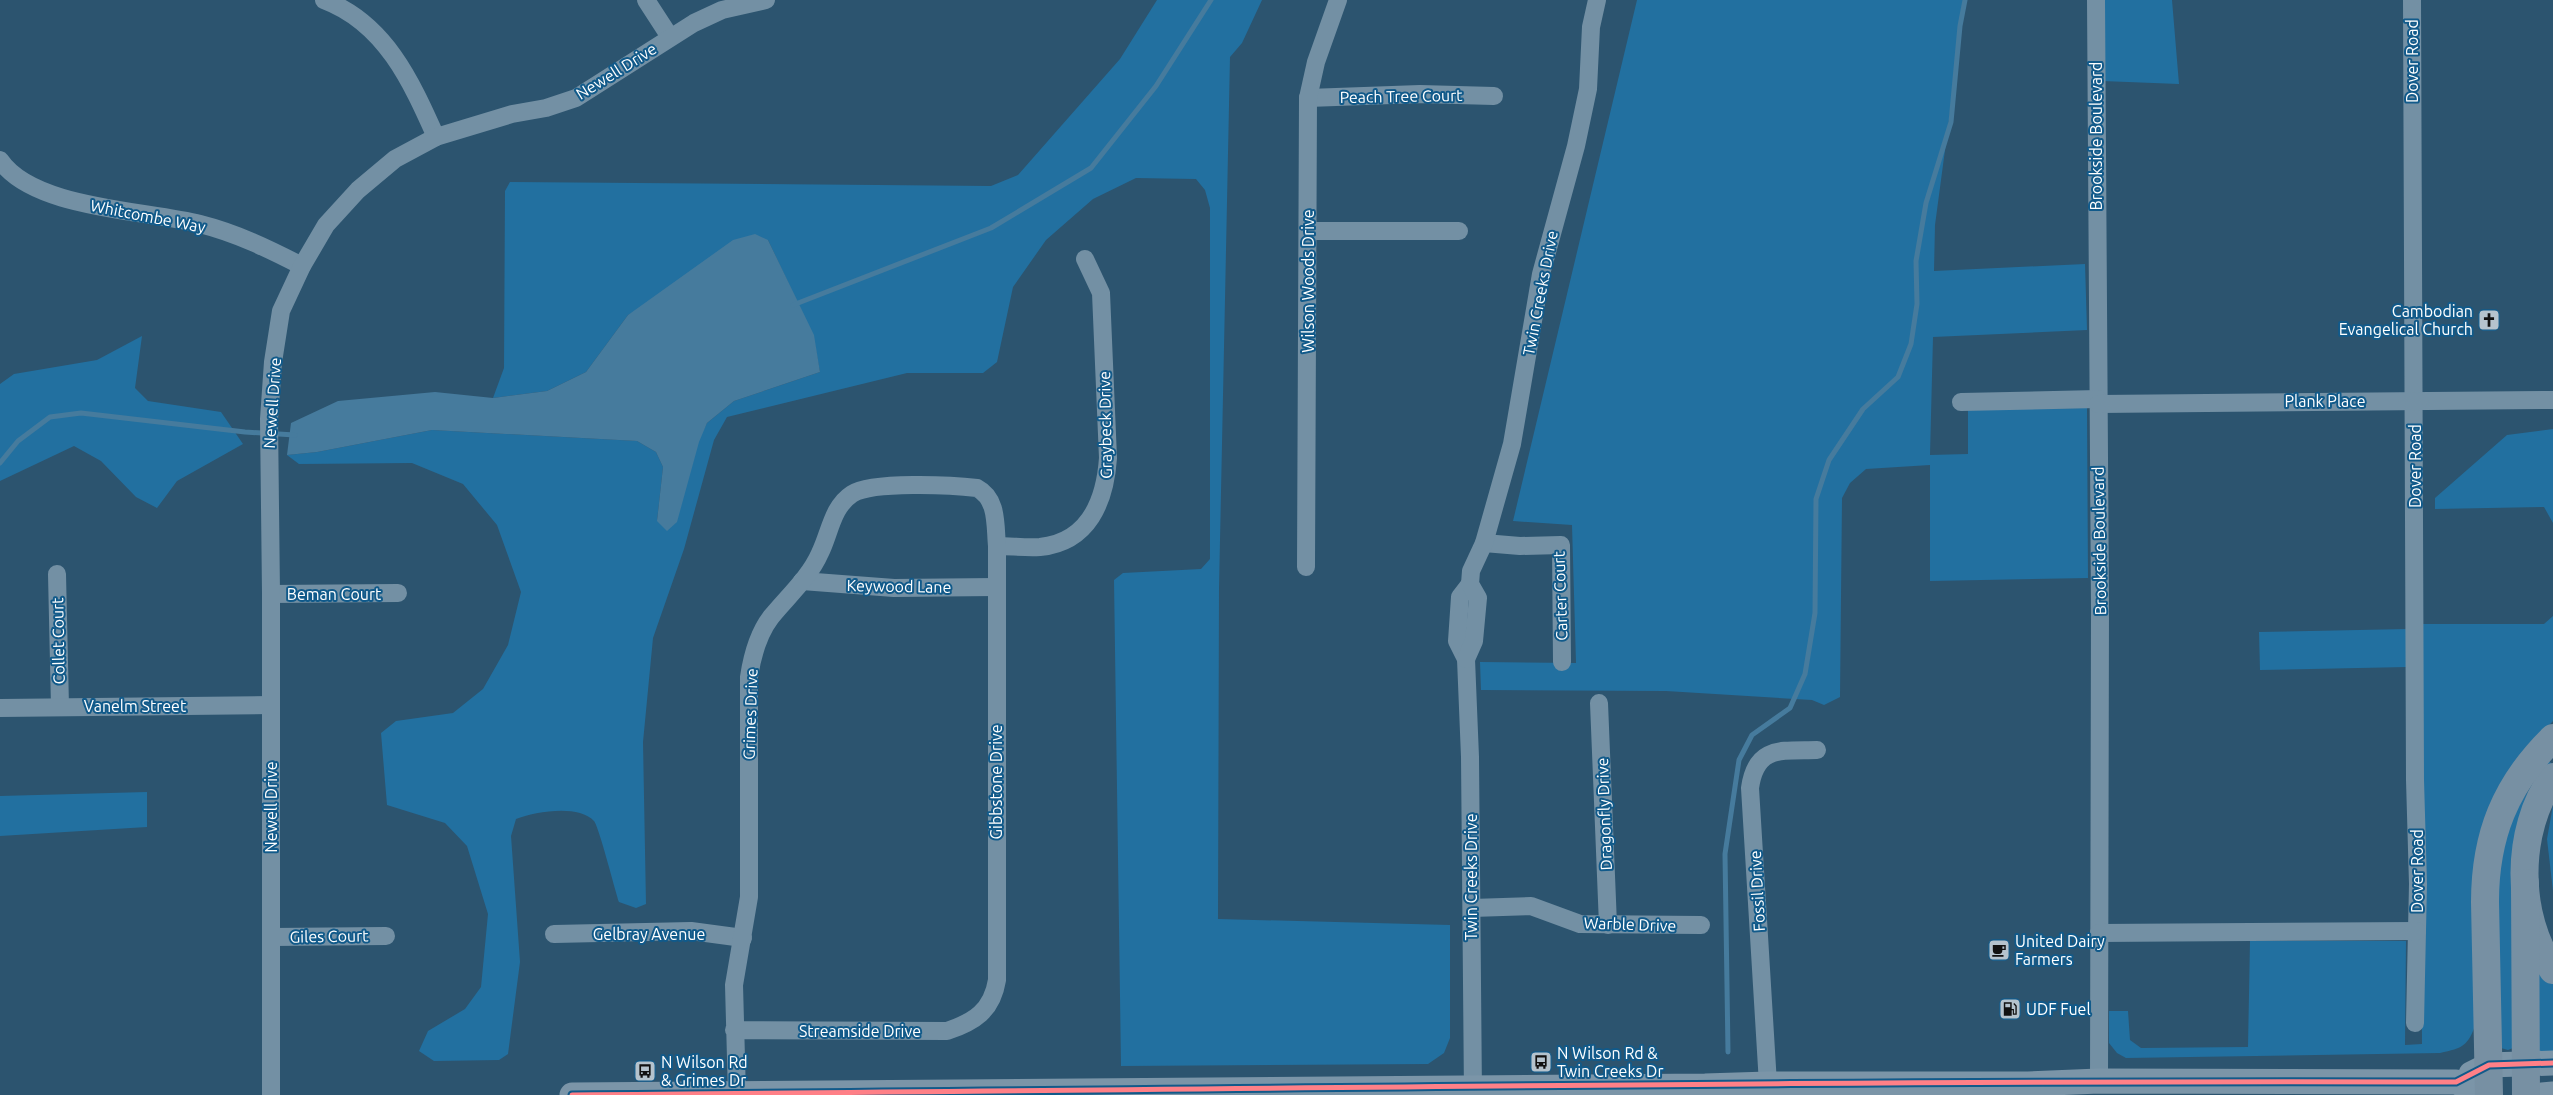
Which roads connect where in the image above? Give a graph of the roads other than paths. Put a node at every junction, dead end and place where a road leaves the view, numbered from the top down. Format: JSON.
{"nodes":[{"id":1,"x":324,"y":0,"type":"edge"},
{"id":2,"x":646,"y":0,"type":"edge"},
{"id":3,"x":766,"y":0,"type":"edge"},
{"id":4,"x":1338,"y":0,"type":"edge"},
{"id":5,"x":1597,"y":0,"type":"edge"},
{"id":6,"x":2096,"y":0,"type":"edge"},
{"id":7,"x":2412,"y":0,"type":"edge"},
{"id":8,"x":670,"y":37,"type":"junction"},
{"id":9,"x":1494,"y":96,"type":"dead end"},
{"id":10,"x":1308,"y":98,"type":"junction"},
{"id":11,"x":436,"y":137,"type":"junction"},
{"id":12,"x":0,"y":160,"type":"edge"},
{"id":13,"x":1308,"y":231,"type":"junction"},
{"id":14,"x":1458,"y":231,"type":"dead end"},
{"id":15,"x":1085,"y":259,"type":"dead end"},
{"id":16,"x":302,"y":266,"type":"junction"},
{"id":17,"x":2415,"y":400,"type":"junction"},
{"id":18,"x":2553,"y":400,"type":"edge"},
{"id":19,"x":1961,"y":402,"type":"dead end"},
{"id":20,"x":2098,"y":402,"type":"junction"},
{"id":21,"x":1484,"y":543,"type":"junction"},
{"id":22,"x":997,"y":546,"type":"junction"},
{"id":23,"x":1306,"y":567,"type":"dead end"},
{"id":24,"x":57,"y":574,"type":"dead end"},
{"id":25,"x":802,"y":581,"type":"junction"},
{"id":26,"x":996,"y":588,"type":"junction"},
{"id":27,"x":398,"y":593,"type":"dead end"},
{"id":28,"x":271,"y":594,"type":"junction"},
{"id":29,"x":1562,"y":662,"type":"dead end"},
{"id":30,"x":1599,"y":703,"type":"dead end"},
{"id":31,"x":270,"y":705,"type":"junction"},
{"id":32,"x":60,"y":707,"type":"junction"},
{"id":33,"x":0,"y":708,"type":"edge"},
{"id":34,"x":2553,"y":738,"type":"edge"},
{"id":35,"x":1817,"y":750,"type":"dead end"},
{"id":36,"x":2553,"y":777,"type":"edge"},
{"id":37,"x":2525,"y":883,"type":"junction"},
{"id":38,"x":1472,"y":908,"type":"junction"},
{"id":39,"x":1608,"y":925,"type":"junction"},
{"id":40,"x":1701,"y":925,"type":"dead end"},
{"id":41,"x":2417,"y":931,"type":"junction"},
{"id":42,"x":2099,"y":933,"type":"junction"},
{"id":43,"x":554,"y":934,"type":"dead end"},
{"id":44,"x":386,"y":936,"type":"dead end"},
{"id":45,"x":272,"y":937,"type":"junction"},
{"id":46,"x":742,"y":938,"type":"junction"},
{"id":47,"x":2553,"y":970,"type":"edge"},
{"id":48,"x":982,"y":1015,"type":"joint"},
{"id":49,"x":2415,"y":1023,"type":"dead end"},
{"id":50,"x":734,"y":1030,"type":"junction"},
{"id":51,"x":2525,"y":1064,"type":"junction"},
{"id":52,"x":2553,"y":1064,"type":"edge"},
{"id":53,"x":2489,"y":1065,"type":"junction"},
{"id":54,"x":2098,"y":1081,"type":"junction"},
{"id":55,"x":2456,"y":1082,"type":"junction"},
{"id":56,"x":1768,"y":1084,"type":"junction"},
{"id":57,"x":1256,"y":1092,"type":"edge"},
{"id":58,"x":1473,"y":1092,"type":"edge"},
{"id":59,"x":737,"y":1094,"type":"edge"},
{"id":60,"x":957,"y":1094,"type":"edge"},
{"id":61,"x":2553,"y":1094,"type":"edge"},
{"id":62,"x":271,"y":1095,"type":"edge"},
{"id":63,"x":572,"y":1095,"type":"edge"},
{"id":64,"x":2488,"y":1095,"type":"edge"},
{"id":65,"x":2526,"y":1095,"type":"edge"},
{"id":66,"x":2542,"y":1095,"type":"edge"}],
"edges":[{"from":1,"to":11,"type":"street"},
{"from":2,"to":8,"type":"street"},
{"from":3,"to":8,"type":"street","name":"Newell Drive"},
{"from":4,"to":10,"type":"street","name":"Wilson Woods Drive"},
{"from":5,"to":21,"type":"street","name":"Twin Creeks Drive"},
{"from":6,"to":20,"type":"street","name":"Brookside Boulevard"},
{"from":7,"to":17,"type":"street","name":"Dover Road"},
{"from":8,"to":11,"type":"street","name":"Newell Drive"},
{"from":9,"to":10,"type":"street","name":"Peach Tree Court"},
{"from":10,"to":13,"type":"street","name":"Wilson Woods Drive"},
{"from":11,"to":16,"type":"street","name":"Newell Drive"},
{"from":12,"to":16,"type":"street","name":"Whitcombe Way"},
{"from":13,"to":14,"type":"street"},
{"from":13,"to":23,"type":"street","name":"Wilson Woods Drive"},
{"from":15,"to":22,"type":"street","name":"Graybeck Drive"},
{"from":16,"to":28,"type":"street","name":"Newell Drive"},
{"from":17,"to":18,"type":"street","name":"Plank Place"},
{"from":17,"to":20,"type":"street","name":"Plank Place"},
{"from":17,"to":41,"type":"street","name":"Dover Road"},
{"from":19,"to":20,"type":"street","name":"Plank Place"},
{"from":20,"to":42,"type":"street","name":"Brookside Boulevard"},
{"from":21,"to":29,"type":"street","name":"Carter Court"},
{"from":21,"to":38,"type":"street","name":"Twin Creeks Drive"},
{"from":22,"to":25,"type":"street","name":"Grimes Drive"},
{"from":22,"to":26,"type":"street","name":"Gibbstone Drive"},
{"from":24,"to":32,"type":"street","name":"Collet Court"},
{"from":25,"to":26,"type":"street","name":"Keywood Lane"},
{"from":25,"to":46,"type":"street","name":"Grimes Drive"},
{"from":26,"to":48,"type":"street","name":"Gibbstone Drive"},
{"from":27,"to":28,"type":"street","name":"Beman Court"},
{"from":28,"to":31,"type":"street","name":"Newell Drive"},
{"from":30,"to":39,"type":"street","name":"Dragonfly Drive"},
{"from":31,"to":32,"type":"street","name":"Vanelm Street"},
{"from":31,"to":45,"type":"street","name":"Newell Drive"},
{"from":32,"to":33,"type":"street","name":"Vanelm Street"},
{"from":34,"to":53,"type":"highway"},
{"from":35,"to":56,"type":"street","name":"Fossil Drive"},
{"from":36,"to":37,"type":"highway"},
{"from":37,"to":47,"type":"highway"},
{"from":37,"to":51,"type":"highway"},
{"from":38,"to":39,"type":"street","name":"Warble Drive"},
{"from":38,"to":58,"type":"street","name":"Twin Creeks Drive"},
{"from":39,"to":40,"type":"street","name":"Warble Drive"},
{"from":41,"to":42,"type":"street","name":"Dover Road"},
{"from":41,"to":49,"type":"street","name":"Dover Road"},
{"from":42,"to":54,"type":"street","name":"Brookside Boulevard"},
{"from":43,"to":46,"type":"street","name":"Gelbray Avenue"},
{"from":44,"to":45,"type":"street","name":"Giles Court"},
{"from":45,"to":62,"type":"street","name":"Newell Drive"},
{"from":46,"to":50,"type":"street","name":"Grimes Drive"},
{"from":48,"to":50,"type":"street","name":"Streamside Drive"},
{"from":50,"to":59,"type":"street","name":"Grimes Drive"},
{"from":51,"to":52,"type":"main road"},
{"from":51,"to":53,"type":"main road"},
{"from":51,"to":65,"type":"highway"},
{"from":53,"to":55,"type":"main road"},
{"from":53,"to":64,"type":"highway"},
{"from":54,"to":55,"type":"main road"},
{"from":54,"to":56,"type":"main road"},
{"from":55,"to":64,"type":"main road"},
{"from":56,"to":58,"type":"main road"},
{"from":57,"to":58,"type":"main road"},
{"from":57,"to":60,"type":"main road"},
{"from":59,"to":60,"type":"main road"},
{"from":59,"to":63,"type":"main road"},
{"from":61,"to":66,"type":"main road"}]}
